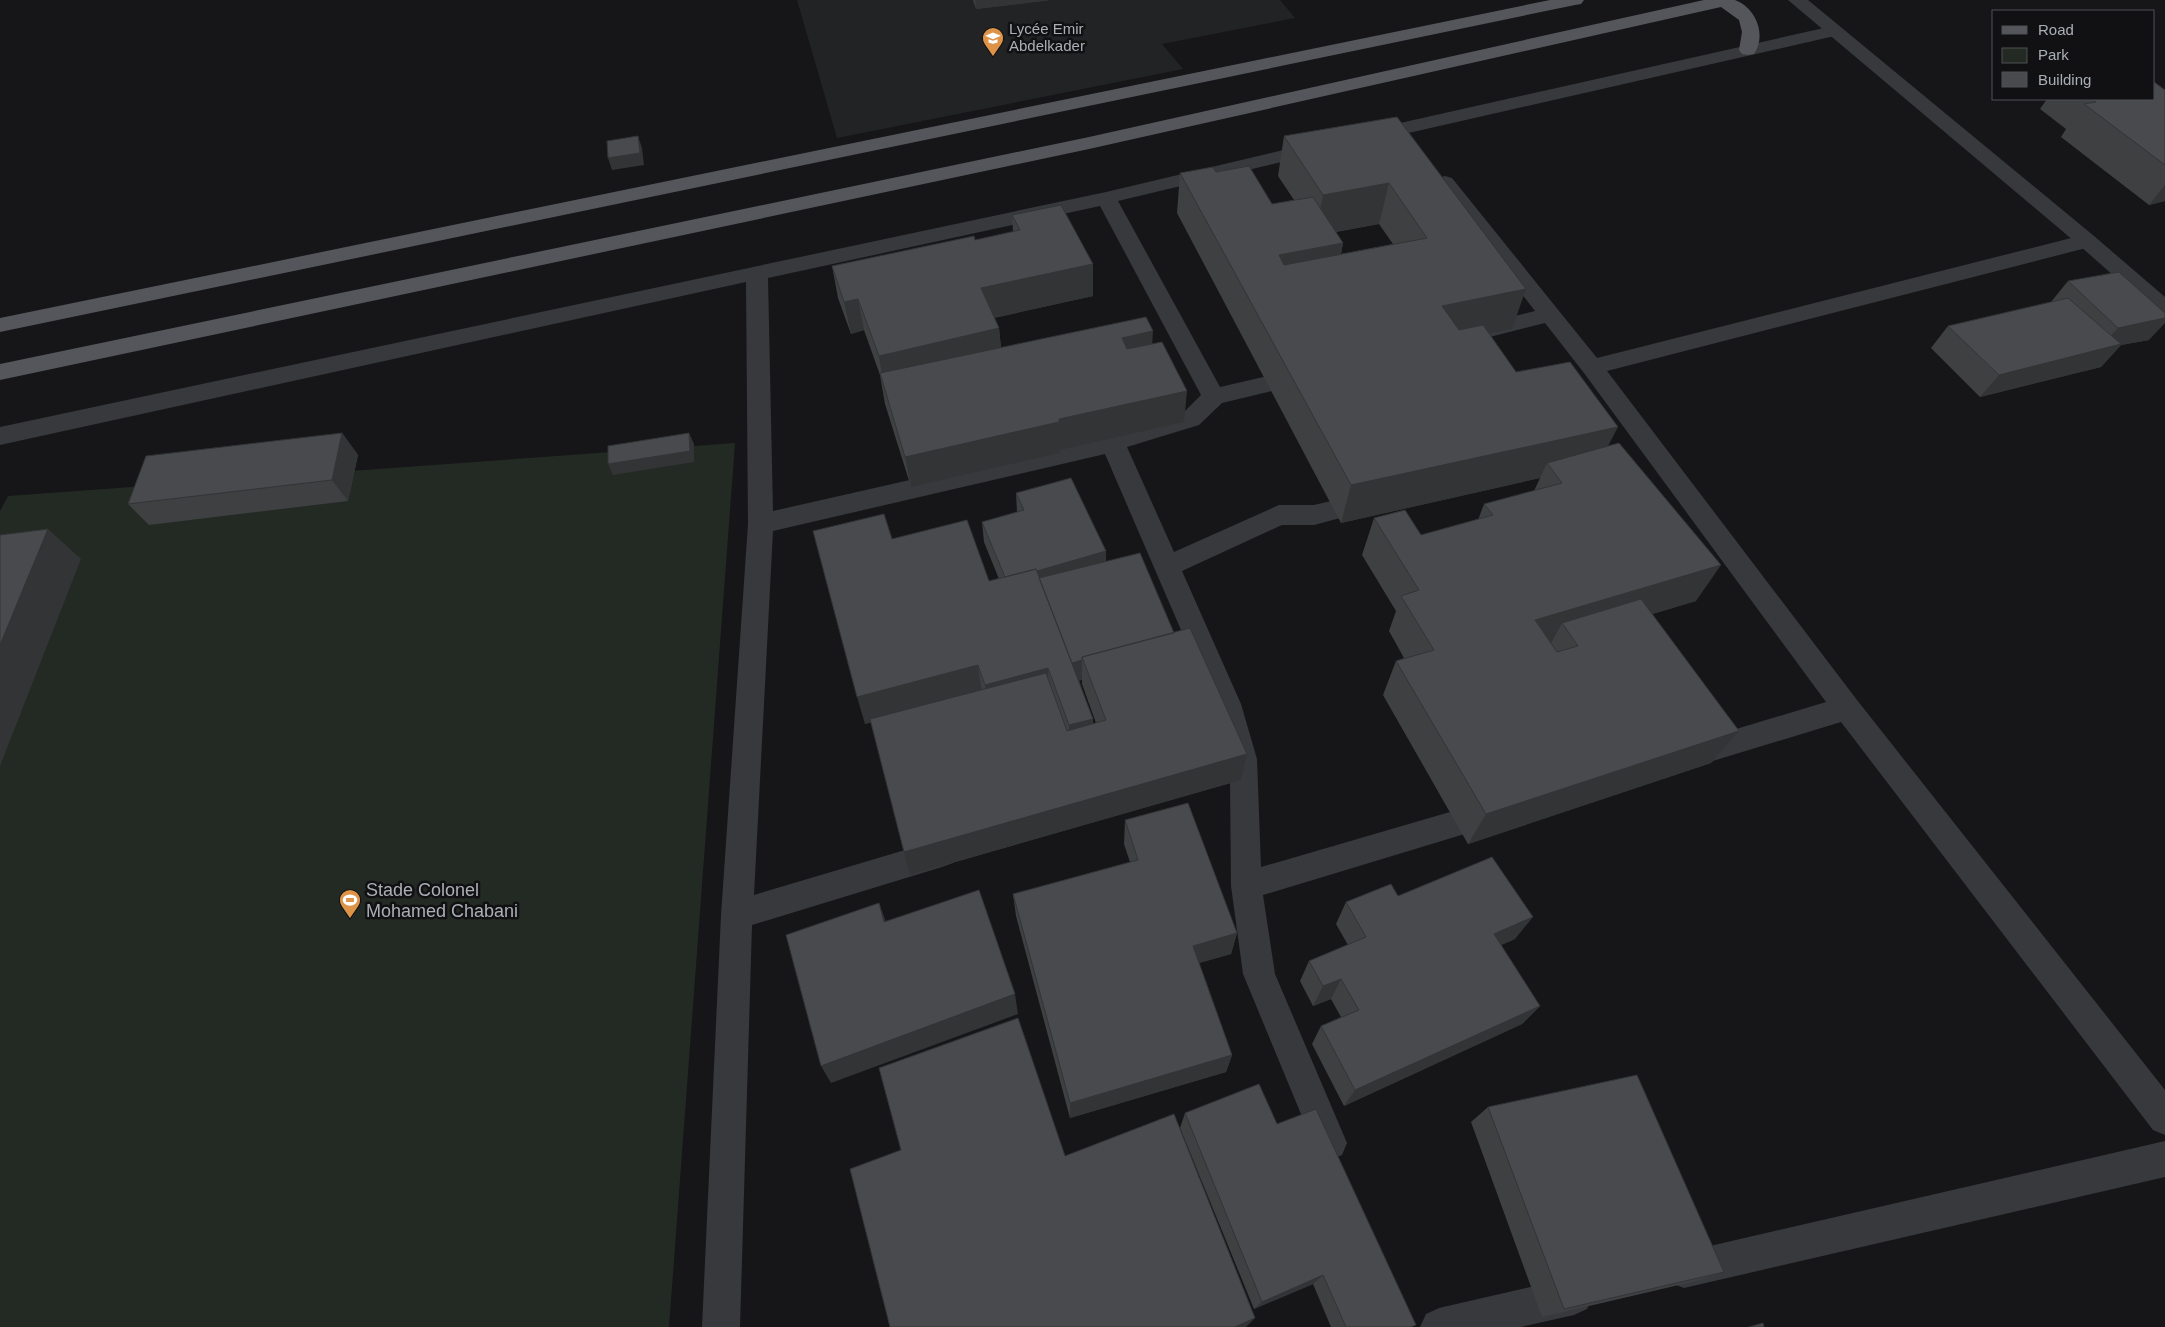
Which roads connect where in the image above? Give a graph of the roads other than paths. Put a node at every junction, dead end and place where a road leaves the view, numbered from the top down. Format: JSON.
{"nodes":[{"id":1,"x":1575,"y":0,"type":"edge"},
{"id":2,"x":1725,"y":0,"type":"edge"},
{"id":3,"x":1797,"y":0,"type":"edge"},
{"id":4,"x":1833,"y":31,"type":"junction"},
{"id":5,"x":1748,"y":50,"type":"junction"},
{"id":6,"x":1404,"y":128,"type":"junction"},
{"id":7,"x":1106,"y":198,"type":"junction"},
{"id":8,"x":2088,"y":241,"type":"junction"},
{"id":9,"x":757,"y":273,"type":"junction"},
{"id":10,"x":2165,"y":309,"type":"edge"},
{"id":11,"x":1549,"y":315,"type":"junction"},
{"id":12,"x":0,"y":325,"type":"edge"},
{"id":13,"x":1454,"y":338,"type":"edge"},
{"id":14,"x":1592,"y":367,"type":"junction"},
{"id":15,"x":1320,"y":371,"type":"edge"},
{"id":16,"x":0,"y":372,"type":"edge"},
{"id":17,"x":1214,"y":397,"type":"junction"},
{"id":18,"x":0,"y":436,"type":"edge"},
{"id":19,"x":1113,"y":443,"type":"junction"},
{"id":20,"x":1390,"y":495,"type":"edge"},
{"id":21,"x":760,"y":524,"type":"junction"},
{"id":22,"x":1167,"y":567,"type":"junction"},
{"id":23,"x":1847,"y":708,"type":"junction"},
{"id":24,"x":1666,"y":762,"type":"edge"},
{"id":25,"x":1244,"y":765,"type":"junction"},
{"id":26,"x":1178,"y":784,"type":"edge"},
{"id":27,"x":1513,"y":807,"type":"edge"},
{"id":28,"x":967,"y":846,"type":"edge"},
{"id":29,"x":1246,"y":886,"type":"junction"},
{"id":30,"x":737,"y":914,"type":"junction"},
{"id":31,"x":2165,"y":1118,"type":"edge"},
{"id":32,"x":2165,"y":1159,"type":"edge"},
{"id":33,"x":1342,"y":1173,"type":"edge"},
{"id":34,"x":1652,"y":1278,"type":"edge"},
{"id":35,"x":1603,"y":1289,"type":"edge"},
{"id":36,"x":721,"y":1327,"type":"edge"},
{"id":37,"x":1439,"y":1327,"type":"edge"}],
"edges":[{"from":1,"to":12,"type":"main road"},
{"from":2,"to":5,"type":"main road"},
{"from":2,"to":16,"type":"main road"},
{"from":3,"to":4,"type":"street"},
{"from":4,"to":5,"type":"street"},
{"from":4,"to":8,"type":"street"},
{"from":5,"to":6,"type":"street"},
{"from":6,"to":7,"type":"street"},
{"from":6,"to":11,"type":"street"},
{"from":7,"to":9,"type":"street"},
{"from":7,"to":17,"type":"street"},
{"from":8,"to":10,"type":"street"},
{"from":8,"to":14,"type":"street"},
{"from":9,"to":18,"type":"street"},
{"from":9,"to":21,"type":"street"},
{"from":11,"to":13,"type":"street"},
{"from":11,"to":14,"type":"street"},
{"from":14,"to":23,"type":"street"},
{"from":15,"to":17,"type":"street"},
{"from":17,"to":19,"type":"street"},
{"from":19,"to":21,"type":"street"},
{"from":19,"to":22,"type":"street"},
{"from":20,"to":22,"type":"street"},
{"from":21,"to":30,"type":"street"},
{"from":22,"to":25,"type":"street"},
{"from":23,"to":24,"type":"street"},
{"from":23,"to":31,"type":"street"},
{"from":25,"to":26,"type":"street"},
{"from":25,"to":29,"type":"street"},
{"from":27,"to":29,"type":"street"},
{"from":28,"to":30,"type":"street"},
{"from":29,"to":33,"type":"street"},
{"from":30,"to":36,"type":"street"},
{"from":32,"to":34,"type":"street"},
{"from":35,"to":37,"type":"street"}]}
